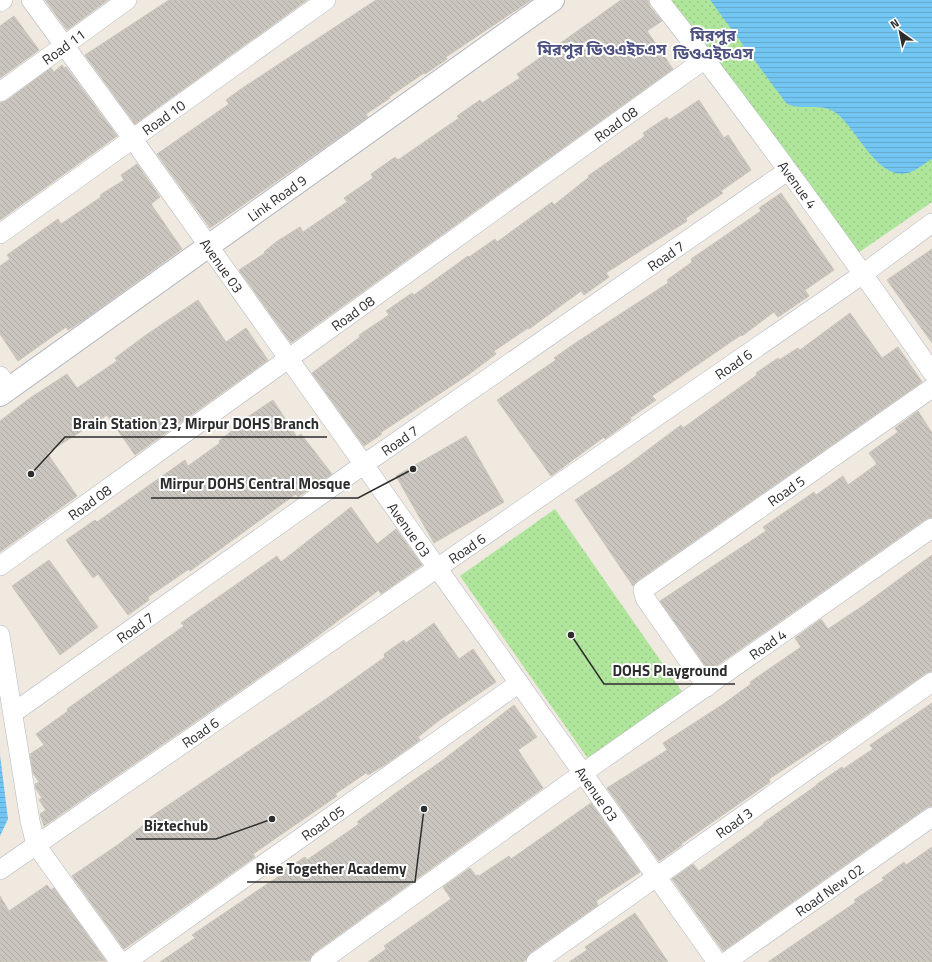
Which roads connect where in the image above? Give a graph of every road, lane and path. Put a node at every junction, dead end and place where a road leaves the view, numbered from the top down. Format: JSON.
{"nodes":[{"id":1,"x":2,"y":0,"type":"edge"},
{"id":2,"x":31,"y":0,"type":"edge"},
{"id":3,"x":127,"y":0,"type":"edge"},
{"id":4,"x":326,"y":0,"type":"edge"},
{"id":5,"x":553,"y":0,"type":"edge"},
{"id":6,"x":659,"y":0,"type":"edge"},
{"id":7,"x":0,"y":2,"type":"edge"},
{"id":8,"x":64,"y":45,"type":"junction"},
{"id":9,"x":705,"y":59,"type":"junction"},
{"id":10,"x":0,"y":92,"type":"edge"},
{"id":11,"x":132,"y":138,"type":"junction"},
{"id":12,"x":787,"y":171,"type":"junction"},
{"id":13,"x":932,"y":223,"type":"edge"},
{"id":14,"x":0,"y":234,"type":"edge"},
{"id":15,"x":208,"y":246,"type":"junction"},
{"id":16,"x":863,"y":274,"type":"junction"},
{"id":17,"x":288,"y":359,"type":"junction"},
{"id":18,"x":932,"y":372,"type":"edge"},
{"id":19,"x":3,"y":386,"type":"edge"},
{"id":20,"x":932,"y":388,"type":"edge"},
{"id":21,"x":364,"y":465,"type":"junction"},
{"id":22,"x":932,"y":528,"type":"edge"},
{"id":23,"x":0,"y":566,"type":"edge"},
{"id":24,"x":437,"y":568,"type":"junction"},
{"id":25,"x":0,"y":635,"type":"edge"},
{"id":26,"x":932,"y":682,"type":"edge"},
{"id":27,"x":519,"y":683,"type":"junction"},
{"id":28,"x":707,"y":687,"type":"junction"},
{"id":29,"x":13,"y":713,"type":"junction"},
{"id":30,"x":583,"y":773,"type":"junction"},
{"id":31,"x":932,"y":817,"type":"edge"},
{"id":32,"x":36,"y":845,"type":"junction"},
{"id":33,"x":0,"y":870,"type":"edge"},
{"id":34,"x":656,"y":876,"type":"junction"},
{"id":35,"x":120,"y":962,"type":"edge"},
{"id":36,"x":126,"y":962,"type":"edge"},
{"id":37,"x":320,"y":962,"type":"edge"},
{"id":38,"x":536,"y":962,"type":"edge"},
{"id":39,"x":717,"y":962,"type":"edge"},
{"id":40,"x":726,"y":962,"type":"edge"}],
"edges":[{"from":1,"to":7,"type":"street"},
{"from":2,"to":8,"type":"street","name":"Avenue 03"},
{"from":3,"to":8,"type":"street","name":"Road 11"},
{"from":4,"to":11,"type":"street","name":"Road 10"},
{"from":5,"to":15,"type":"main road","name":"Link Road 9"},
{"from":6,"to":9,"type":"street","name":"Avenue 4"},
{"from":8,"to":10,"type":"street","name":"Road 11"},
{"from":8,"to":11,"type":"street","name":"Avenue 03"},
{"from":9,"to":12,"type":"street","name":"Avenue 4"},
{"from":9,"to":17,"type":"street","name":"Road 08"},
{"from":11,"to":14,"type":"street","name":"Road 10"},
{"from":11,"to":15,"type":"street","name":"Avenue 03"},
{"from":12,"to":16,"type":"street","name":"Avenue 4"},
{"from":12,"to":21,"type":"street","name":"Road 7"},
{"from":13,"to":16,"type":"street","name":"Road 6"},
{"from":15,"to":17,"type":"street","name":"Avenue 03"},
{"from":15,"to":19,"type":"main road","name":"Link Road 9"},
{"from":16,"to":18,"type":"street","name":"Avenue 4"},
{"from":16,"to":24,"type":"street","name":"Road 6"},
{"from":17,"to":21,"type":"street","name":"Avenue 03"},
{"from":17,"to":23,"type":"street","name":"Road 08"},
{"from":20,"to":28,"type":"street","name":"Road 5"},
{"from":21,"to":24,"type":"street","name":"Avenue 03"},
{"from":21,"to":29,"type":"street","name":"Road 7"},
{"from":22,"to":28,"type":"street","name":"Road 4"},
{"from":24,"to":27,"type":"street","name":"Avenue 03"},
{"from":24,"to":32,"type":"street","name":"Road 6"},
{"from":25,"to":29,"type":"street"},
{"from":26,"to":34,"type":"street","name":"Road 3"},
{"from":27,"to":30,"type":"street","name":"Avenue 03"},
{"from":27,"to":36,"type":"street","name":"Road 05"},
{"from":28,"to":30,"type":"street","name":"Road 4"},
{"from":29,"to":32,"type":"street"},
{"from":30,"to":34,"type":"street","name":"Avenue 03"},
{"from":30,"to":37,"type":"street","name":"Road 4"},
{"from":31,"to":40,"type":"street","name":"Road New 02"},
{"from":32,"to":33,"type":"street","name":"Road 6"},
{"from":32,"to":35,"type":"street"},
{"from":34,"to":38,"type":"street","name":"Road 3"},
{"from":34,"to":39,"type":"street","name":"Avenue 03"}]}
